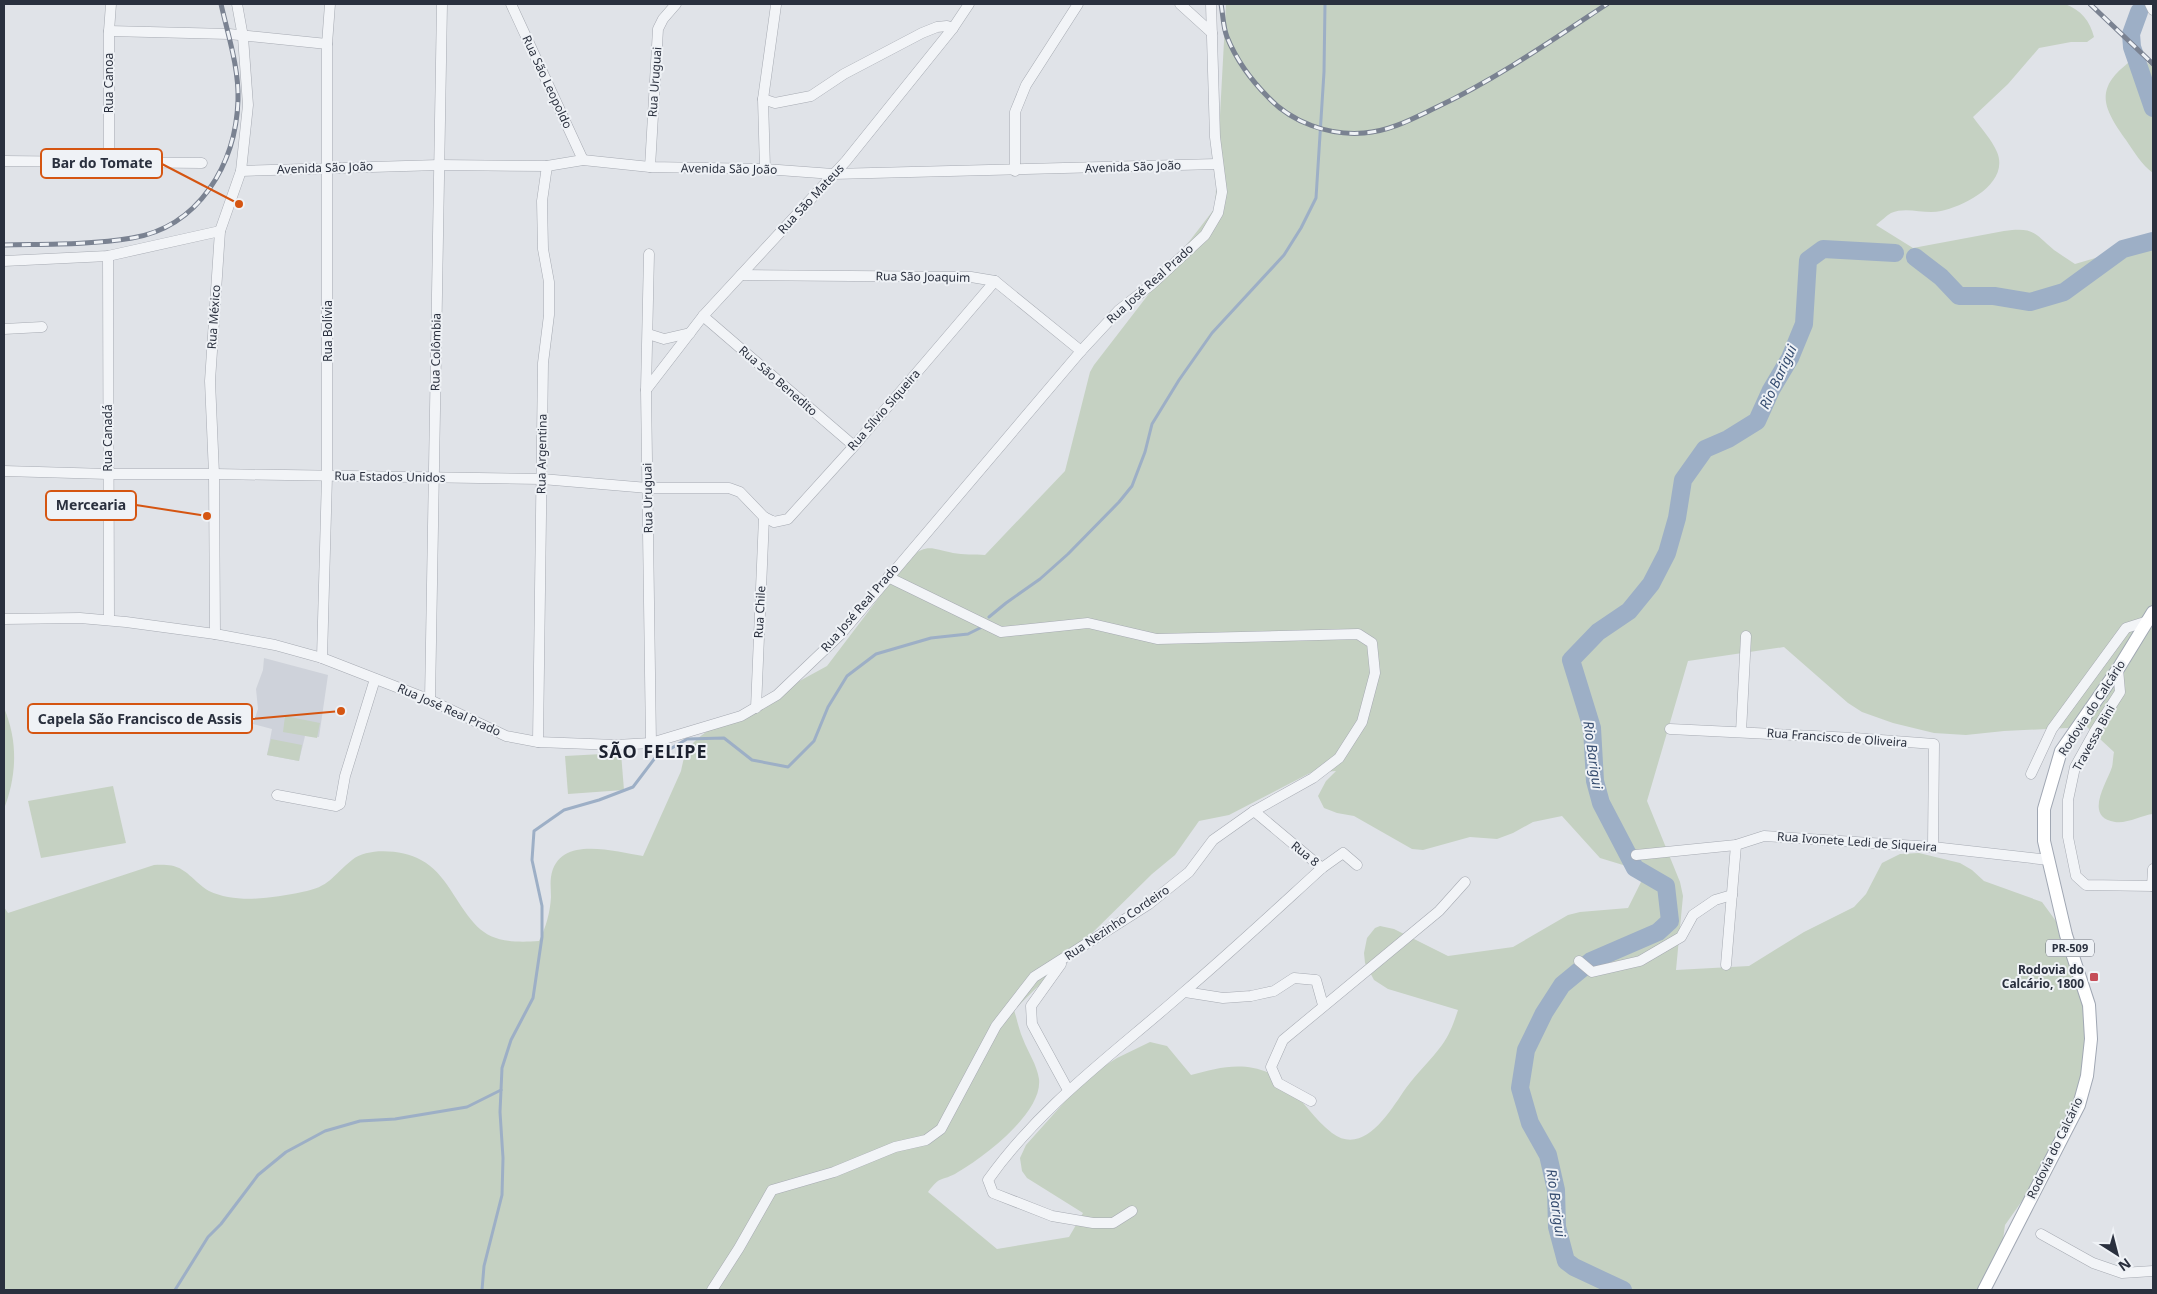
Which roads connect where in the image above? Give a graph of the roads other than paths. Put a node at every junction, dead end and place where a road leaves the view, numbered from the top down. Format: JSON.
{"nodes":[{"id":1,"x":111,"y":4,"type":"edge"},
{"id":2,"x":237,"y":4,"type":"edge"},
{"id":3,"x":330,"y":4,"type":"edge"},
{"id":4,"x":442,"y":4,"type":"edge"},
{"id":5,"x":511,"y":4,"type":"edge"},
{"id":6,"x":676,"y":4,"type":"edge"},
{"id":7,"x":969,"y":4,"type":"edge"},
{"id":8,"x":1078,"y":4,"type":"edge"},
{"id":9,"x":1180,"y":4,"type":"edge"},
{"id":10,"x":1211,"y":4,"type":"edge"},
{"id":11,"x":2150,"y":4,"type":"edge"},
{"id":12,"x":776,"y":5,"type":"edge"},
{"id":13,"x":2153,"y":10,"type":"edge"},
{"id":14,"x":953,"y":28,"type":"junction"},
{"id":15,"x":109,"y":31,"type":"junction"},
{"id":16,"x":1212,"y":33,"type":"junction"},
{"id":17,"x":243,"y":37,"type":"junction"},
{"id":18,"x":327,"y":44,"type":"junction"},
{"id":19,"x":763,"y":99,"type":"junction"},
{"id":20,"x":583,"y":160,"type":"junction"},
{"id":21,"x":4,"y":161,"type":"edge"},
{"id":22,"x":109,"y":162,"type":"junction"},
{"id":23,"x":202,"y":163,"type":"dead end"},
{"id":24,"x":1217,"y":164,"type":"junction"},
{"id":25,"x":439,"y":166,"type":"junction"},
{"id":26,"x":547,"y":166,"type":"junction"},
{"id":27,"x":328,"y":167,"type":"junction"},
{"id":28,"x":650,"y":167,"type":"junction"},
{"id":29,"x":765,"y":169,"type":"junction"},
{"id":30,"x":241,"y":170,"type":"junction"},
{"id":31,"x":1015,"y":171,"type":"junction"},
{"id":32,"x":833,"y":174,"type":"junction"},
{"id":33,"x":220,"y":231,"type":"junction"},
{"id":34,"x":649,"y":254,"type":"dead end"},
{"id":35,"x":108,"y":256,"type":"junction"},
{"id":36,"x":4,"y":261,"type":"edge"},
{"id":37,"x":741,"y":275,"type":"junction"},
{"id":38,"x":995,"y":282,"type":"junction"},
{"id":39,"x":703,"y":316,"type":"junction"},
{"id":40,"x":42,"y":327,"type":"dead end"},
{"id":41,"x":4,"y":330,"type":"edge"},
{"id":42,"x":690,"y":332,"type":"junction"},
{"id":43,"x":648,"y":334,"type":"junction"},
{"id":44,"x":1080,"y":351,"type":"junction"},
{"id":45,"x":646,"y":390,"type":"junction"},
{"id":46,"x":854,"y":446,"type":"junction"},
{"id":47,"x":4,"y":471,"type":"edge"},
{"id":48,"x":108,"y":474,"type":"junction"},
{"id":49,"x":214,"y":474,"type":"junction"},
{"id":50,"x":328,"y":476,"type":"junction"},
{"id":51,"x":433,"y":478,"type":"junction"},
{"id":52,"x":542,"y":479,"type":"junction"},
{"id":53,"x":648,"y":488,"type":"junction"},
{"id":54,"x":764,"y":517,"type":"junction"},
{"id":55,"x":888,"y":577,"type":"junction"},
{"id":56,"x":2150,"y":616,"type":"edge"},
{"id":57,"x":4,"y":620,"type":"edge"},
{"id":58,"x":109,"y":620,"type":"junction"},
{"id":59,"x":215,"y":634,"type":"junction"},
{"id":60,"x":1746,"y":636,"type":"dead end"},
{"id":61,"x":322,"y":658,"type":"junction"},
{"id":62,"x":2118,"y":670,"type":"junction"},
{"id":63,"x":375,"y":679,"type":"junction"},
{"id":64,"x":430,"y":700,"type":"junction"},
{"id":65,"x":756,"y":708,"type":"junction"},
{"id":66,"x":1670,"y":729,"type":"dead end"},
{"id":67,"x":1741,"y":732,"type":"junction"},
{"id":68,"x":538,"y":742,"type":"junction"},
{"id":69,"x":651,"y":743,"type":"junction"},
{"id":70,"x":2031,"y":774,"type":"dead end"},
{"id":71,"x":277,"y":796,"type":"dead end"},
{"id":72,"x":1254,"y":810,"type":"junction"},
{"id":73,"x":1736,"y":845,"type":"junction"},
{"id":74,"x":1933,"y":847,"type":"junction"},
{"id":75,"x":1636,"y":855,"type":"dead end"},
{"id":76,"x":2049,"y":860,"type":"junction"},
{"id":77,"x":1357,"y":865,"type":"dead end"},
{"id":78,"x":1322,"y":868,"type":"junction"},
{"id":79,"x":2153,"y":869,"type":"edge"},
{"id":80,"x":1465,"y":882,"type":"dead end"},
{"id":81,"x":2152,"y":886,"type":"edge"},
{"id":82,"x":1732,"y":895,"type":"junction"},
{"id":83,"x":1066,"y":957,"type":"junction"},
{"id":84,"x":1579,"y":961,"type":"dead end"},
{"id":85,"x":1726,"y":965,"type":"dead end"},
{"id":86,"x":1185,"y":992,"type":"junction"},
{"id":87,"x":1323,"y":1005,"type":"junction"},
{"id":88,"x":1068,"y":1090,"type":"junction"},
{"id":89,"x":1311,"y":1101,"type":"dead end"},
{"id":90,"x":1132,"y":1211,"type":"dead end"},
{"id":91,"x":2041,"y":1234,"type":"dead end"},
{"id":92,"x":2153,"y":1271,"type":"edge"},
{"id":93,"x":712,"y":1290,"type":"edge"},
{"id":94,"x":1984,"y":1290,"type":"edge"}],
"edges":[{"from":1,"to":15,"type":"street","name":"Rua Canoa"},
{"from":2,"to":17,"type":"street","name":"Rua México"},
{"from":3,"to":18,"type":"street","name":"Rua Bolívia"},
{"from":4,"to":25,"type":"street","name":"Rua Colômbia"},
{"from":5,"to":20,"type":"street","name":"Rua São Leopoldo"},
{"from":6,"to":28,"type":"street","name":"Rua Uruguai"},
{"from":7,"to":14,"type":"street","name":"Rua São Mateus"},
{"from":8,"to":31,"type":"street"},
{"from":9,"to":16,"type":"street"},
{"from":10,"to":16,"type":"street","name":"Rua José Real Prado"},
{"from":11,"to":13,"type":"street"},
{"from":12,"to":19,"type":"street"},
{"from":14,"to":19,"type":"street"},
{"from":14,"to":32,"type":"street","name":"Rua São Mateus"},
{"from":15,"to":17,"type":"street"},
{"from":15,"to":22,"type":"street","name":"Rua Canoa"},
{"from":16,"to":24,"type":"street","name":"Rua José Real Prado"},
{"from":17,"to":18,"type":"street"},
{"from":17,"to":30,"type":"street","name":"Rua México"},
{"from":18,"to":27,"type":"street","name":"Rua Bolívia"},
{"from":19,"to":29,"type":"street"},
{"from":20,"to":26,"type":"street","name":"Avenida São João"},
{"from":20,"to":28,"type":"street","name":"Avenida São João"},
{"from":21,"to":22,"type":"street"},
{"from":22,"to":23,"type":"street"},
{"from":24,"to":31,"type":"street","name":"Avenida São João"},
{"from":24,"to":44,"type":"street","name":"Rua José Real Prado"},
{"from":25,"to":26,"type":"street","name":"Avenida São João"},
{"from":25,"to":27,"type":"street","name":"Avenida São João"},
{"from":25,"to":51,"type":"street","name":"Rua Colômbia"},
{"from":26,"to":52,"type":"street","name":"Rua Argentina"},
{"from":27,"to":30,"type":"street","name":"Avenida São João"},
{"from":27,"to":50,"type":"street","name":"Rua Bolívia"},
{"from":28,"to":29,"type":"street","name":"Avenida São João"},
{"from":29,"to":32,"type":"street","name":"Avenida São João"},
{"from":30,"to":33,"type":"street","name":"Rua México"},
{"from":31,"to":32,"type":"street","name":"Avenida São João"},
{"from":32,"to":37,"type":"street","name":"Rua São Mateus"},
{"from":33,"to":35,"type":"street"},
{"from":33,"to":49,"type":"street","name":"Rua México"},
{"from":34,"to":43,"type":"street","name":"Rua Uruguai"},
{"from":35,"to":36,"type":"street"},
{"from":35,"to":48,"type":"street","name":"Rua Canadá"},
{"from":37,"to":38,"type":"street","name":"Rua São Joaquim"},
{"from":37,"to":39,"type":"street","name":"Rua São Mateus"},
{"from":38,"to":44,"type":"street","name":"Rua São Joaquim"},
{"from":38,"to":46,"type":"street","name":"Rua Sílvio Siqueira"},
{"from":39,"to":42,"type":"street","name":"Rua São Mateus"},
{"from":39,"to":46,"type":"street","name":"Rua São Benedito"},
{"from":40,"to":41,"type":"street"},
{"from":42,"to":43,"type":"street"},
{"from":42,"to":45,"type":"street","name":"Rua São Mateus"},
{"from":43,"to":45,"type":"street","name":"Rua Uruguai"},
{"from":44,"to":55,"type":"street","name":"Rua José Real Prado"},
{"from":45,"to":53,"type":"street","name":"Rua Uruguai"},
{"from":46,"to":54,"type":"street","name":"Rua Sílvio Siqueira"},
{"from":47,"to":48,"type":"street","name":"Rua Estados Unidos"},
{"from":48,"to":49,"type":"street","name":"Rua Estados Unidos"},
{"from":48,"to":58,"type":"street","name":"Rua Canadá"},
{"from":49,"to":50,"type":"street","name":"Rua Estados Unidos"},
{"from":49,"to":59,"type":"street","name":"Rua México"},
{"from":50,"to":51,"type":"street","name":"Rua Estados Unidos"},
{"from":50,"to":61,"type":"street","name":"Rua Bolívia"},
{"from":51,"to":52,"type":"street","name":"Rua Estados Unidos"},
{"from":51,"to":64,"type":"street","name":"Rua Colômbia"},
{"from":52,"to":53,"type":"street","name":"Rua Estados Unidos"},
{"from":52,"to":68,"type":"street","name":"Rua Argentina"},
{"from":53,"to":54,"type":"street","name":"Rua Estados Unidos"},
{"from":53,"to":69,"type":"street","name":"Rua Uruguai"},
{"from":54,"to":65,"type":"street","name":"Rua Chile"},
{"from":55,"to":65,"type":"street","name":"Rua José Real Prado"},
{"from":55,"to":72,"type":"street","name":"Rua Nezinho Cordeiro"},
{"from":56,"to":62,"type":"main road","name":"Rodovia do Calcário","number":"PR-509"},
{"from":56,"to":70,"type":"street"},
{"from":57,"to":58,"type":"street","name":"Rua José Real Prado"},
{"from":58,"to":59,"type":"street","name":"Rua José Real Prado"},
{"from":59,"to":61,"type":"street","name":"Rua José Real Prado"},
{"from":60,"to":67,"type":"street"},
{"from":61,"to":63,"type":"street","name":"Rua José Real Prado"},
{"from":62,"to":76,"type":"main road","name":"Rodovia do Calcário","number":"PR-509"},
{"from":62,"to":81,"type":"street","name":"Travessa Bini"},
{"from":63,"to":64,"type":"street","name":"Rua José Real Prado"},
{"from":63,"to":71,"type":"street"},
{"from":64,"to":68,"type":"street","name":"Rua José Real Prado"},
{"from":65,"to":69,"type":"street","name":"Rua José Real Prado"},
{"from":66,"to":67,"type":"street","name":"Rua Francisco de Oliveira"},
{"from":67,"to":74,"type":"street","name":"Rua Francisco de Oliveira"},
{"from":68,"to":69,"type":"street","name":"Rua José Real Prado"},
{"from":72,"to":78,"type":"street","name":"Rua 8"},
{"from":72,"to":83,"type":"street","name":"Rua Nezinho Cordeiro"},
{"from":73,"to":74,"type":"street","name":"Rua Ivonete Ledi de Siqueira"},
{"from":73,"to":75,"type":"street","name":"Rua Ivonete Ledi de Siqueira"},
{"from":73,"to":82,"type":"street"},
{"from":74,"to":76,"type":"street","name":"Rua Ivonete Ledi de Siqueira"},
{"from":76,"to":94,"type":"main road","name":"Rodovia do Calcário","number":"PR-509"},
{"from":77,"to":78,"type":"street","name":"Rua 8"},
{"from":78,"to":86,"type":"street"},
{"from":79,"to":81,"type":"street"},
{"from":80,"to":87,"type":"street"},
{"from":82,"to":84,"type":"street"},
{"from":82,"to":85,"type":"street"},
{"from":83,"to":88,"type":"street"},
{"from":83,"to":93,"type":"street","name":"Rua Nezinho Cordeiro"},
{"from":86,"to":87,"type":"street"},
{"from":86,"to":88,"type":"street"},
{"from":87,"to":89,"type":"street"},
{"from":88,"to":90,"type":"street"},
{"from":91,"to":92,"type":"street"}]}
